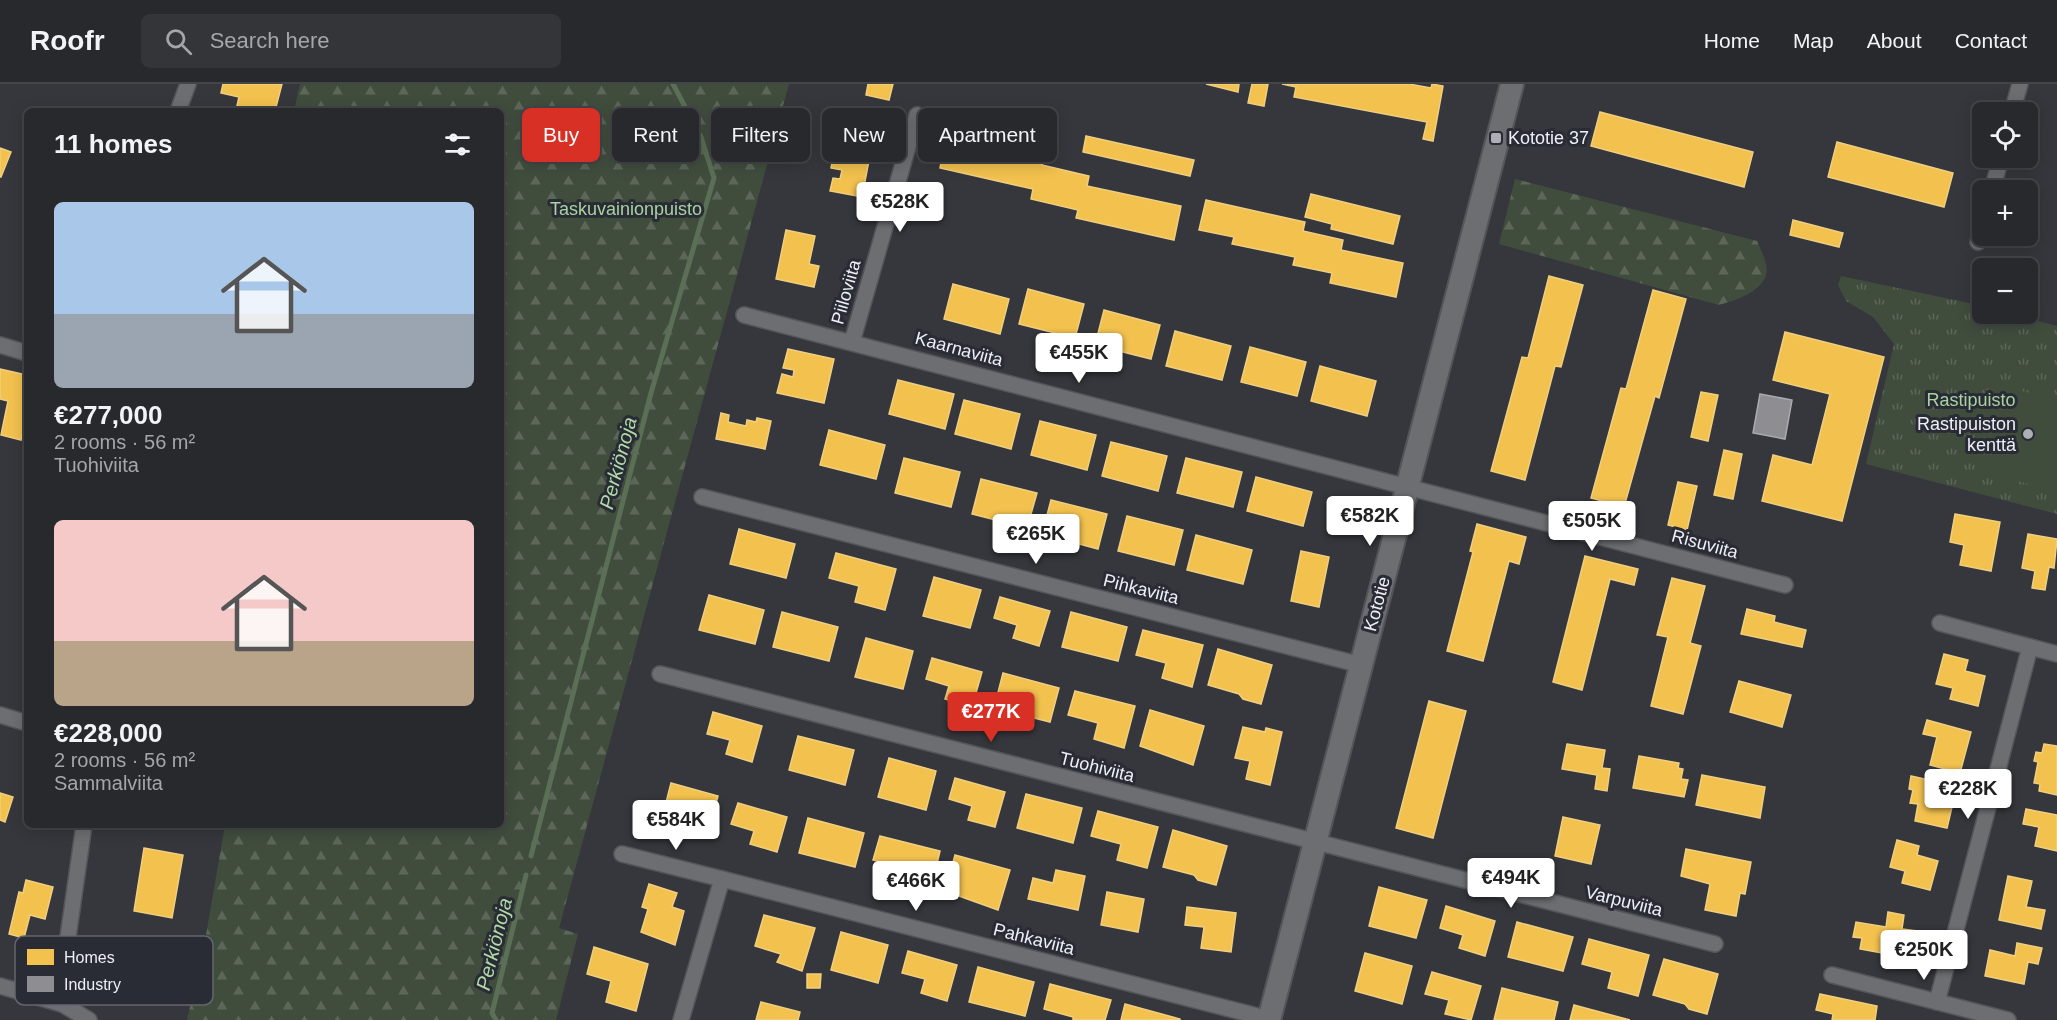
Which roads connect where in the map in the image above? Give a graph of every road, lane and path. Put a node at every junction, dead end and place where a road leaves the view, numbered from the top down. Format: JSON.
{"nodes":[{"id":1,"x":188,"y":84,"type":"edge"},
{"id":2,"x":1512,"y":84,"type":"edge"},
{"id":3,"x":2020,"y":84,"type":"edge"},
{"id":4,"x":2015,"y":102,"type":"edge"},
{"id":5,"x":179,"y":108,"type":"edge"},
{"id":6,"x":917,"y":115,"type":"dead end"},
{"id":7,"x":744,"y":315,"type":"dead end"},
{"id":8,"x":852,"y":342,"type":"junction"},
{"id":9,"x":0,"y":345,"type":"edge"},
{"id":10,"x":24,"y":352,"type":"edge"},
{"id":11,"x":1407,"y":487,"type":"junction"},
{"id":12,"x":702,"y":497,"type":"dead end"},
{"id":13,"x":1785,"y":585,"type":"dead end"},
{"id":14,"x":1940,"y":623,"type":"dead end"},
{"id":15,"x":2030,"y":647,"type":"junction"},
{"id":16,"x":2057,"y":654,"type":"edge"},
{"id":17,"x":1361,"y":665,"type":"junction"},
{"id":18,"x":660,"y":674,"type":"dead end"},
{"id":19,"x":0,"y":715,"type":"edge"},
{"id":20,"x":24,"y":722,"type":"edge"},
{"id":21,"x":84,"y":828,"type":"edge"},
{"id":22,"x":1315,"y":843,"type":"junction"},
{"id":23,"x":622,"y":854,"type":"dead end"},
{"id":24,"x":722,"y":879,"type":"junction"},
{"id":25,"x":68,"y":936,"type":"edge"},
{"id":26,"x":1715,"y":944,"type":"dead end"},
{"id":27,"x":1832,"y":975,"type":"dead end"},
{"id":28,"x":0,"y":986,"type":"edge"},
{"id":29,"x":15,"y":990,"type":"edge"},
{"id":30,"x":1937,"y":1002,"type":"junction"},
{"id":31,"x":64,"y":1005,"type":"edge"},
{"id":32,"x":89,"y":1020,"type":"edge"},
{"id":33,"x":681,"y":1020,"type":"edge"},
{"id":34,"x":1270,"y":1020,"type":"edge"},
{"id":35,"x":2008,"y":1020,"type":"edge"}],
"edges":[{"from":1,"to":5,"type":"street"},
{"from":2,"to":11,"type":"street","name":"Kototie"},
{"from":3,"to":4,"type":"street"},
{"from":6,"to":8,"type":"street","name":"Piiloviita"},
{"from":7,"to":8,"type":"street","name":"Kaarnaviita"},
{"from":8,"to":11,"type":"street","name":"Kaarnaviita"},
{"from":9,"to":10,"type":"street"},
{"from":11,"to":13,"type":"street","name":"Risuviita"},
{"from":11,"to":17,"type":"street","name":"Kototie"},
{"from":12,"to":17,"type":"street","name":"Pihkaviita"},
{"from":14,"to":15,"type":"street"},
{"from":15,"to":16,"type":"street"},
{"from":15,"to":30,"type":"street"},
{"from":17,"to":22,"type":"street","name":"Kototie"},
{"from":18,"to":22,"type":"street","name":"Tuohiviita"},
{"from":19,"to":20,"type":"street"},
{"from":21,"to":25,"type":"street"},
{"from":22,"to":26,"type":"street","name":"Varpuviita"},
{"from":22,"to":34,"type":"street","name":"Kototie"},
{"from":23,"to":24,"type":"street","name":"Pahkaviita"},
{"from":24,"to":33,"type":"street"},
{"from":24,"to":34,"type":"street","name":"Pahkaviita"},
{"from":27,"to":30,"type":"street"},
{"from":28,"to":29,"type":"street"},
{"from":30,"to":35,"type":"street"},
{"from":31,"to":32,"type":"street"}]}
